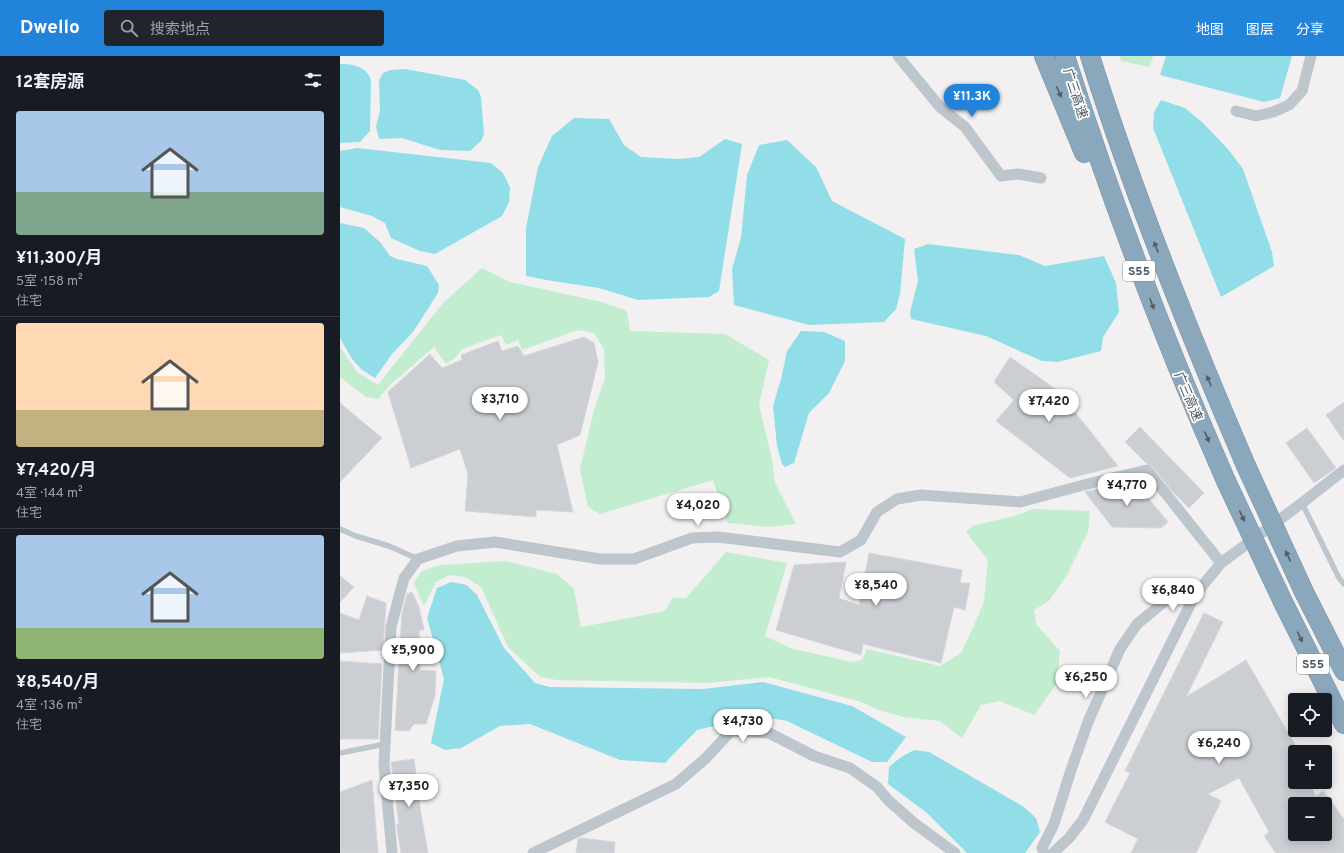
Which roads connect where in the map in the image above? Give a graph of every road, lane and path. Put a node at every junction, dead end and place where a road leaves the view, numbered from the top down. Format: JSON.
{"nodes":[{"id":1,"x":898,"y":56,"type":"edge"},
{"id":2,"x":1044,"y":56,"type":"edge"},
{"id":3,"x":1065,"y":56,"type":"edge"},
{"id":4,"x":1090,"y":56,"type":"edge"},
{"id":5,"x":1101,"y":56,"type":"edge"},
{"id":6,"x":1311,"y":56,"type":"edge"},
{"id":7,"x":1236,"y":111,"type":"dead end"},
{"id":8,"x":1128,"y":171,"type":"junction"},
{"id":9,"x":1041,"y":178,"type":"dead end"},
{"id":10,"x":1129,"y":244,"type":"junction"},
{"id":11,"x":1344,"y":470,"type":"edge"},
{"id":12,"x":1302,"y":503,"type":"junction"},
{"id":13,"x":340,"y":529,"type":"edge"},
{"id":14,"x":418,"y":559,"type":"junction"},
{"id":15,"x":1221,"y":563,"type":"junction"},
{"id":16,"x":1344,"y":584,"type":"edge"},
{"id":17,"x":1194,"y":595,"type":"junction"},
{"id":18,"x":1344,"y":671,"type":"edge"},
{"id":19,"x":1344,"y":724,"type":"edge"},
{"id":20,"x":385,"y":744,"type":"junction"},
{"id":21,"x":340,"y":753,"type":"edge"},
{"id":22,"x":392,"y":853,"type":"edge"},
{"id":23,"x":533,"y":853,"type":"edge"},
{"id":24,"x":955,"y":853,"type":"edge"},
{"id":25,"x":1044,"y":853,"type":"edge"},
{"id":26,"x":1053,"y":853,"type":"edge"}],
"edges":[{"from":1,"to":9,"type":"street"},
{"from":2,"to":10,"type":"highway","one_way":true},
{"from":3,"to":10,"type":"highway","name":"广三高速","number":"S55"},
{"from":4,"to":8,"type":"highway","name":"广三高速","number":"S55"},
{"from":5,"to":8,"type":"highway"},
{"from":6,"to":7,"type":"street"},
{"from":18,"to":8,"type":"highway","name":"广三高速","number":"S55","one_way":true,"bridge":true},
{"from":10,"to":19,"type":"highway","name":"广三高速","number":"S55","one_way":true,"bridge":true},
{"from":11,"to":12,"type":"street"},
{"from":12,"to":15,"type":"street"},
{"from":12,"to":16,"type":"lane"},
{"from":13,"to":14,"type":"lane"},
{"from":14,"to":15,"type":"street"},
{"from":14,"to":20,"type":"street"},
{"from":15,"to":17,"type":"street"},
{"from":17,"to":25,"type":"street"},
{"from":17,"to":26,"type":"street"},
{"from":20,"to":21,"type":"lane"},
{"from":20,"to":22,"type":"street"},
{"from":23,"to":24,"type":"street"}]}
